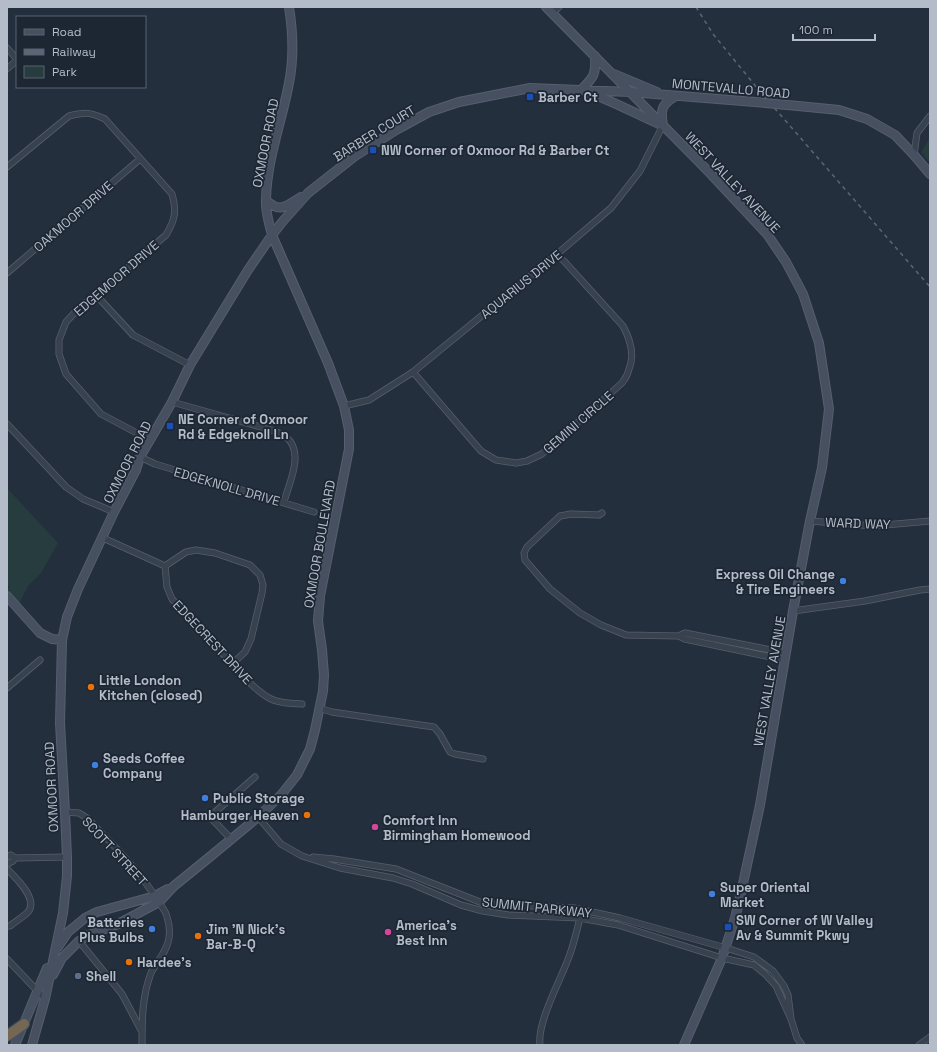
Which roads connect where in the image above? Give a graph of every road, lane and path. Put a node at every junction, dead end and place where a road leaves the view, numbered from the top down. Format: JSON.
{"nodes":[{"id":1,"x":289,"y":7,"type":"edge"},
{"id":2,"x":558,"y":7,"type":"edge"},
{"id":3,"x":549,"y":10,"type":"edge"},
{"id":4,"x":7,"y":48,"type":"edge"},
{"id":5,"x":595,"y":56,"type":"junction"},
{"id":6,"x":16,"y":59,"type":"edge"},
{"id":7,"x":16,"y":61,"type":"edge"},
{"id":8,"x":7,"y":69,"type":"edge"},
{"id":9,"x":611,"y":73,"type":"junction"},
{"id":10,"x":581,"y":90,"type":"junction"},
{"id":11,"x":630,"y":92,"type":"junction"},
{"id":12,"x":665,"y":95,"type":"junction"},
{"id":13,"x":676,"y":96,"type":"junction"},
{"id":14,"x":930,"y":116,"type":"edge"},
{"id":15,"x":663,"y":126,"type":"junction"},
{"id":16,"x":914,"y":154,"type":"junction"},
{"id":17,"x":140,"y":159,"type":"junction"},
{"id":18,"x":7,"y":167,"type":"edge"},
{"id":19,"x":930,"y":174,"type":"edge"},
{"id":20,"x":308,"y":193,"type":"junction"},
{"id":21,"x":266,"y":200,"type":"junction"},
{"id":22,"x":272,"y":234,"type":"junction"},
{"id":23,"x":556,"y":255,"type":"junction"},
{"id":24,"x":7,"y":273,"type":"edge"},
{"id":25,"x":96,"y":295,"type":"junction"},
{"id":26,"x":190,"y":365,"type":"junction"},
{"id":27,"x":413,"y":372,"type":"junction"},
{"id":28,"x":172,"y":402,"type":"junction"},
{"id":29,"x":344,"y":406,"type":"junction"},
{"id":30,"x":7,"y":424,"type":"edge"},
{"id":31,"x":150,"y":440,"type":"junction"},
{"id":32,"x":140,"y":457,"type":"junction"},
{"id":33,"x":284,"y":502,"type":"junction"},
{"id":34,"x":114,"y":512,"type":"junction"},
{"id":35,"x":314,"y":512,"type":"dead end"},
{"id":36,"x":602,"y":513,"type":"dead end"},
{"id":37,"x":810,"y":521,"type":"junction"},
{"id":38,"x":930,"y":521,"type":"edge"},
{"id":39,"x":103,"y":538,"type":"junction"},
{"id":40,"x":166,"y":566,"type":"junction"},
{"id":41,"x":930,"y":590,"type":"edge"},
{"id":42,"x":7,"y":596,"type":"edge"},
{"id":43,"x":793,"y":611,"type":"junction"},
{"id":44,"x":62,"y":640,"type":"junction"},
{"id":45,"x":785,"y":657,"type":"junction"},
{"id":46,"x":40,"y":660,"type":"dead end"},
{"id":47,"x":232,"y":664,"type":"junction"},
{"id":48,"x":7,"y":688,"type":"edge"},
{"id":49,"x":302,"y":704,"type":"dead end"},
{"id":50,"x":319,"y":708,"type":"junction"},
{"id":51,"x":483,"y":759,"type":"dead end"},
{"id":52,"x":256,"y":776,"type":"dead end"},
{"id":53,"x":65,"y":812,"type":"junction"},
{"id":54,"x":258,"y":817,"type":"junction"},
{"id":55,"x":231,"y":840,"type":"junction"},
{"id":56,"x":302,"y":856,"type":"junction"},
{"id":57,"x":7,"y":857,"type":"edge"},
{"id":58,"x":67,"y":857,"type":"junction"},
{"id":59,"x":15,"y":858,"type":"junction"},
{"id":60,"x":7,"y":864,"type":"edge"},
{"id":61,"x":7,"y":868,"type":"edge"},
{"id":62,"x":157,"y":899,"type":"junction"},
{"id":63,"x":579,"y":910,"type":"junction"},
{"id":64,"x":580,"y":918,"type":"junction"},
{"id":65,"x":7,"y":926,"type":"edge"},
{"id":66,"x":79,"y":941,"type":"junction"},
{"id":67,"x":726,"y":948,"type":"junction"},
{"id":68,"x":55,"y":950,"type":"junction"},
{"id":69,"x":722,"y":958,"type":"junction"},
{"id":70,"x":7,"y":959,"type":"edge"},
{"id":71,"x":38,"y":990,"type":"junction"},
{"id":72,"x":45,"y":999,"type":"junction"},
{"id":73,"x":791,"y":1019,"type":"junction"},
{"id":74,"x":24,"y":1024,"type":"junction"},
{"id":75,"x":142,"y":1032,"type":"junction"},
{"id":76,"x":7,"y":1036,"type":"edge"},
{"id":77,"x":930,"y":1037,"type":"edge"},
{"id":78,"x":15,"y":1045,"type":"edge"},
{"id":79,"x":32,"y":1045,"type":"edge"},
{"id":80,"x":142,"y":1045,"type":"edge"},
{"id":81,"x":540,"y":1045,"type":"edge"},
{"id":82,"x":684,"y":1045,"type":"edge"},
{"id":83,"x":802,"y":1045,"type":"edge"},
{"id":84,"x":919,"y":1045,"type":"edge"}],
"edges":[{"from":1,"to":21,"type":"main road","name":"OXMOOR ROAD"},
{"from":2,"to":3,"type":"street"},
{"from":3,"to":5,"type":"main road","name":"WEST VALLEY AVENUE"},
{"from":4,"to":6,"type":"street"},
{"from":5,"to":9,"type":"main road","name":"WEST VALLEY AVENUE"},
{"from":5,"to":10,"type":"main road"},
{"from":7,"to":8,"type":"street"},
{"from":9,"to":11,"type":"main road","name":"WEST VALLEY AVENUE"},
{"from":9,"to":12,"type":"main road"},
{"from":10,"to":11,"type":"main road","name":"BARBER COURT"},
{"from":10,"to":15,"type":"main road"},
{"from":10,"to":20,"type":"main road","name":"BARBER COURT"},
{"from":11,"to":12,"type":"main road","name":"MONTEVALLO ROAD"},
{"from":11,"to":15,"type":"main road","name":"WEST VALLEY AVENUE"},
{"from":12,"to":13,"type":"main road","name":"MONTEVALLO ROAD"},
{"from":13,"to":15,"type":"main road"},
{"from":13,"to":16,"type":"main road","name":"MONTEVALLO ROAD","bridge":true},
{"from":14,"to":16,"type":"street"},
{"from":15,"to":23,"type":"street","name":"AQUARIUS DRIVE"},
{"from":15,"to":37,"type":"main road","name":"WEST VALLEY AVENUE"},
{"from":16,"to":19,"type":"main road","name":"MONTEVALLO ROAD"},
{"from":17,"to":18,"type":"street","name":"EDGEMOOR DRIVE"},
{"from":17,"to":24,"type":"street","name":"OAKMOOR DRIVE"},
{"from":17,"to":25,"type":"street","name":"EDGEMOOR DRIVE"},
{"from":20,"to":21,"type":"main road"},
{"from":20,"to":22,"type":"main road","name":"BARBER COURT"},
{"from":21,"to":22,"type":"main road","name":"OXMOOR ROAD"},
{"from":22,"to":26,"type":"main road","name":"OXMOOR ROAD"},
{"from":22,"to":29,"type":"main road","name":"OXMOOR BOULEVARD"},
{"from":23,"to":27,"type":"street","name":"AQUARIUS DRIVE"},
{"from":23,"to":27,"type":"street","name":"GEMINI CIRCLE"},
{"from":25,"to":26,"type":"street"},
{"from":25,"to":31,"type":"street","name":"EDGEMOOR DRIVE"},
{"from":26,"to":28,"type":"main road","name":"OXMOOR ROAD"},
{"from":27,"to":29,"type":"street","name":"AQUARIUS DRIVE"},
{"from":28,"to":31,"type":"main road","name":"OXMOOR ROAD"},
{"from":28,"to":33,"type":"street"},
{"from":29,"to":50,"type":"main road","name":"OXMOOR BOULEVARD"},
{"from":30,"to":34,"type":"street"},
{"from":31,"to":32,"type":"main road","name":"OXMOOR ROAD"},
{"from":32,"to":33,"type":"street","name":"EDGEKNOLL DRIVE"},
{"from":32,"to":34,"type":"main road","name":"OXMOOR ROAD"},
{"from":33,"to":35,"type":"street","name":"EDGEKNOLL DRIVE"},
{"from":34,"to":39,"type":"main road","name":"OXMOOR ROAD"},
{"from":36,"to":45,"type":"street"},
{"from":37,"to":38,"type":"street","name":"WARD WAY"},
{"from":37,"to":43,"type":"main road","name":"WEST VALLEY AVENUE"},
{"from":39,"to":40,"type":"street"},
{"from":39,"to":44,"type":"main road","name":"OXMOOR ROAD"},
{"from":40,"to":47,"type":"street","name":"EDGECREST DRIVE"},
{"from":40,"to":47,"type":"street"},
{"from":41,"to":43,"type":"street"},
{"from":42,"to":44,"type":"main road"},
{"from":43,"to":45,"type":"main road","name":"WEST VALLEY AVENUE"},
{"from":44,"to":53,"type":"main road","name":"OXMOOR ROAD"},
{"from":45,"to":67,"type":"main road","name":"WEST VALLEY AVENUE"},
{"from":46,"to":48,"type":"street"},
{"from":47,"to":49,"type":"street","name":"EDGECREST DRIVE"},
{"from":50,"to":51,"type":"street"},
{"from":50,"to":54,"type":"main road","name":"OXMOOR BOULEVARD"},
{"from":52,"to":55,"type":"street"},
{"from":53,"to":58,"type":"main road","name":"OXMOOR ROAD"},
{"from":53,"to":62,"type":"street","name":"SCOTT STREET"},
{"from":54,"to":55,"type":"main road","name":"OXMOOR BOULEVARD"},
{"from":54,"to":56,"type":"street","name":"SUMMIT PARKWAY"},
{"from":55,"to":62,"type":"main road","name":"OXMOOR BOULEVARD"},
{"from":56,"to":63,"type":"street","name":"SUMMIT PARKWAY"},
{"from":56,"to":64,"type":"street","name":"SUMMIT PARKWAY"},
{"from":57,"to":59,"type":"street"},
{"from":58,"to":59,"type":"street"},
{"from":58,"to":68,"type":"main road","name":"OXMOOR ROAD"},
{"from":59,"to":60,"type":"street"},
{"from":61,"to":65,"type":"street"},
{"from":62,"to":66,"type":"main road","name":"OXMOOR BOULEVARD"},
{"from":62,"to":68,"type":"main road","name":"OXMOOR BOULEVARD"},
{"from":62,"to":75,"type":"street","name":"SCOTT STREET"},
{"from":63,"to":64,"type":"street"},
{"from":63,"to":67,"type":"street","name":"SUMMIT PARKWAY"},
{"from":64,"to":69,"type":"street","name":"SUMMIT PARKWAY"},
{"from":64,"to":81,"type":"street"},
{"from":66,"to":72,"type":"main road","name":"OXMOOR BOULEVARD"},
{"from":66,"to":75,"type":"street"},
{"from":67,"to":69,"type":"main road","name":"WEST VALLEY AVENUE"},
{"from":67,"to":73,"type":"street","name":"SUMMIT PARKWAY"},
{"from":68,"to":71,"type":"main road","name":"OXMOOR ROAD"},
{"from":68,"to":72,"type":"main road","name":"OXMOOR ROAD"},
{"from":69,"to":73,"type":"street","name":"SUMMIT PARKWAY"},
{"from":69,"to":82,"type":"main road","name":"WEST VALLEY AVENUE"},
{"from":70,"to":71,"type":"street"},
{"from":71,"to":72,"type":"street"},
{"from":71,"to":74,"type":"main road","name":"OXMOOR ROAD"},
{"from":72,"to":79,"type":"main road","name":"OXMOOR ROAD"},
{"from":73,"to":83,"type":"street"},
{"from":74,"to":76,"type":"highway"},
{"from":74,"to":78,"type":"main road","name":"OXMOOR ROAD"},
{"from":75,"to":80,"type":"street","name":"SCOTT STREET"},
{"from":77,"to":84,"type":"street"}]}
